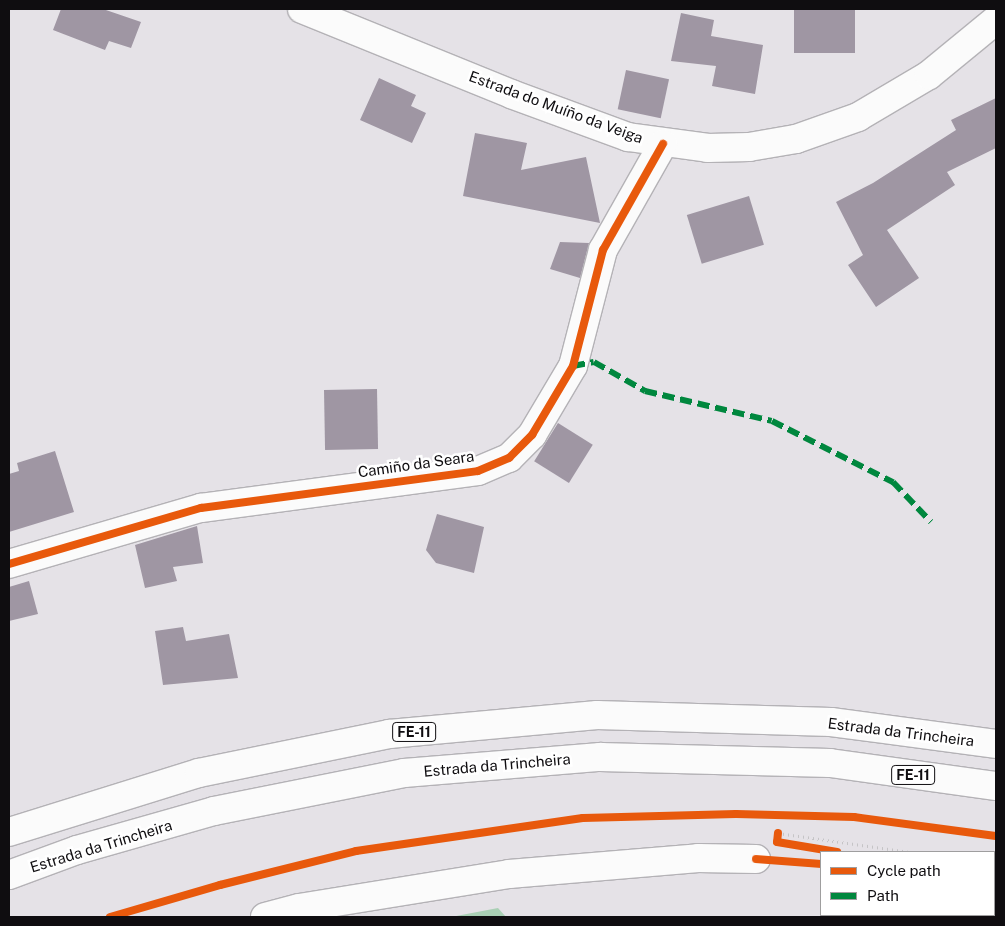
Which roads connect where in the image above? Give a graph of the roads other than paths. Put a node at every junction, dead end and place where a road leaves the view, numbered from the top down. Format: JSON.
{"nodes":[{"id":1,"x":302,"y":9,"type":"edge"},
{"id":2,"x":996,"y":20,"type":"edge"},
{"id":3,"x":664,"y":144,"type":"junction"},
{"id":4,"x":9,"y":564,"type":"edge"},
{"id":5,"x":996,"y":744,"type":"edge"},
{"id":6,"x":996,"y":786,"type":"edge"},
{"id":7,"x":9,"y":832,"type":"edge"},
{"id":8,"x":756,"y":859,"type":"dead end"},
{"id":9,"x":9,"y":875,"type":"edge"},
{"id":10,"x":265,"y":917,"type":"edge"}],
"edges":[{"from":1,"to":3,"type":"main road","name":"Estrada do Muíño da Veiga"},
{"from":2,"to":3,"type":"main road","name":"Estrada do Muíño da Veiga"},
{"from":3,"to":4,"type":"main road","name":"Camiño da Seara"},
{"from":5,"to":7,"type":"main road","name":"Estrada da Trincheira","number":"FE-11"},
{"from":6,"to":9,"type":"main road","name":"Estrada da Trincheira","number":"FE-11"},
{"from":8,"to":10,"type":"main road"}]}
